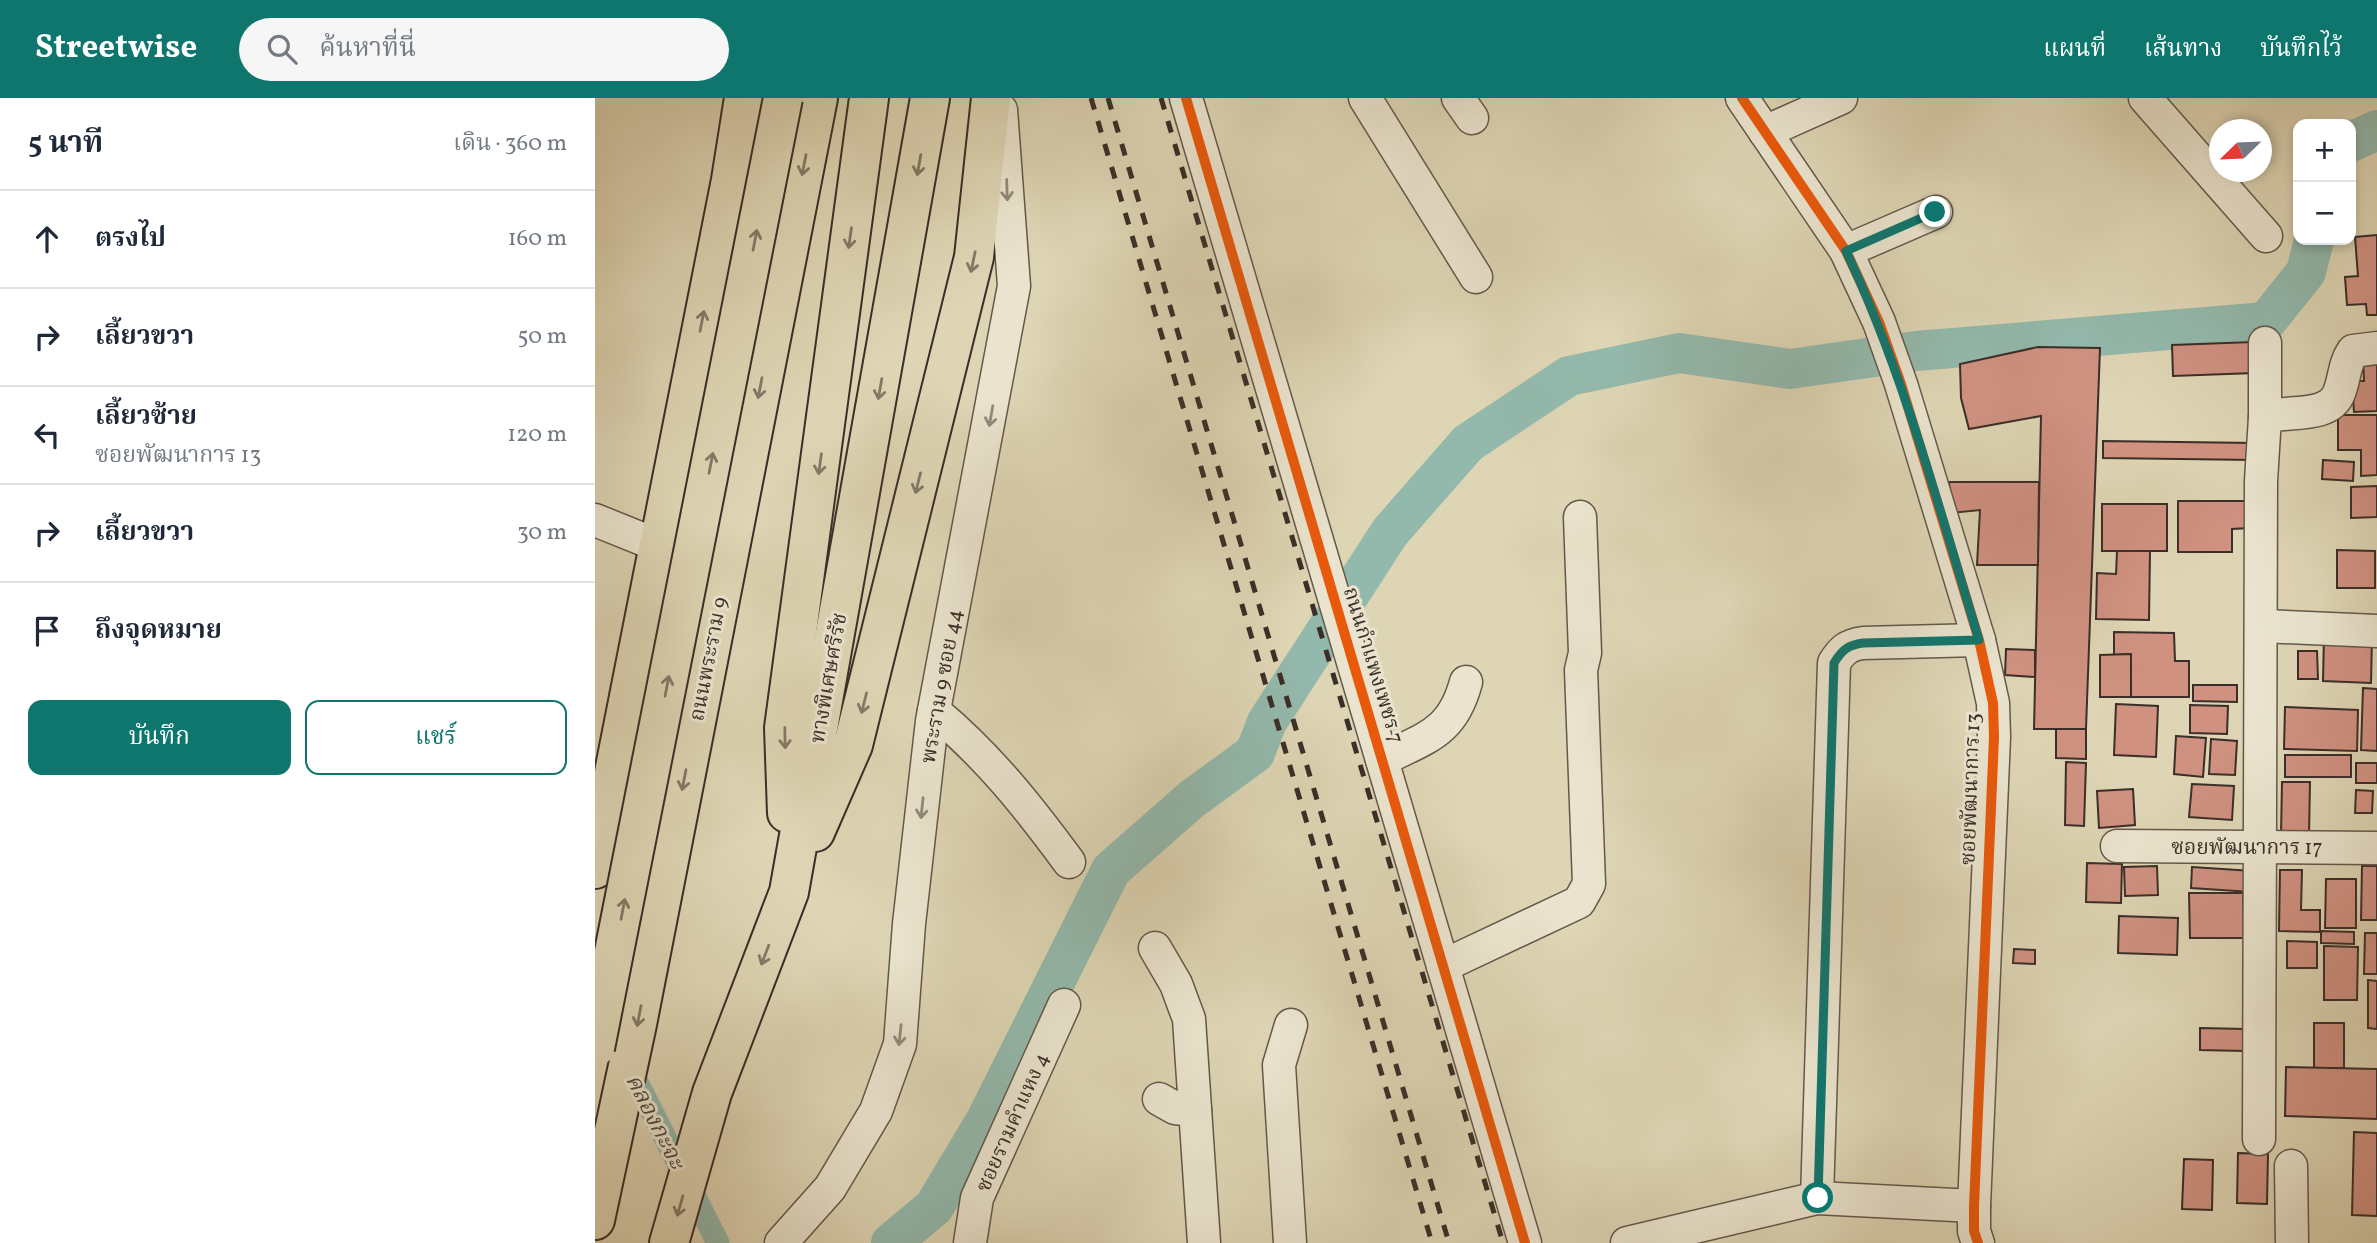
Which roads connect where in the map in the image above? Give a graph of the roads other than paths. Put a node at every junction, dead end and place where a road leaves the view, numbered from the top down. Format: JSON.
{"nodes":[{"id":1,"x":744,"y":98,"type":"edge"},
{"id":2,"x":783,"y":98,"type":"edge"},
{"id":3,"x":818,"y":98,"type":"edge"},
{"id":4,"x":869,"y":98,"type":"edge"},
{"id":5,"x":930,"y":98,"type":"edge"},
{"id":6,"x":991,"y":98,"type":"edge"},
{"id":7,"x":1000,"y":98,"type":"edge"},
{"id":8,"x":1186,"y":98,"type":"edge"},
{"id":9,"x":1365,"y":98,"type":"edge"},
{"id":10,"x":1742,"y":98,"type":"edge"},
{"id":11,"x":1841,"y":98,"type":"edge"},
{"id":12,"x":2145,"y":98,"type":"edge"},
{"id":13,"x":1765,"y":132,"type":"junction"},
{"id":14,"x":1935,"y":212,"type":"dead end"},
{"id":15,"x":2266,"y":236,"type":"dead end"},
{"id":16,"x":1846,"y":251,"type":"junction"},
{"id":17,"x":1476,"y":277,"type":"dead end"},
{"id":18,"x":2265,"y":343,"type":"dead end"},
{"id":19,"x":2377,"y":348,"type":"edge"},
{"id":20,"x":2265,"y":417,"type":"junction"},
{"id":21,"x":1580,"y":517,"type":"dead end"},
{"id":22,"x":595,"y":520,"type":"edge"},
{"id":23,"x":657,"y":545,"type":"junction"},
{"id":24,"x":649,"y":586,"type":"junction"},
{"id":25,"x":719,"y":603,"type":"junction"},
{"id":26,"x":2262,"y":626,"type":"junction"},
{"id":27,"x":2377,"y":631,"type":"edge"},
{"id":28,"x":1979,"y":640,"type":"junction"},
{"id":29,"x":1467,"y":682,"type":"dead end"},
{"id":30,"x":934,"y":710,"type":"junction"},
{"id":31,"x":1382,"y":760,"type":"junction"},
{"id":32,"x":2117,"y":846,"type":"dead end"},
{"id":33,"x":2260,"y":846,"type":"junction"},
{"id":34,"x":2377,"y":848,"type":"edge"},
{"id":35,"x":1069,"y":862,"type":"dead end"},
{"id":36,"x":595,"y":869,"type":"edge"},
{"id":37,"x":789,"y":892,"type":"junction"},
{"id":38,"x":1155,"y":948,"type":"dead end"},
{"id":39,"x":1443,"y":966,"type":"junction"},
{"id":40,"x":1064,"y":1005,"type":"dead end"},
{"id":41,"x":1291,"y":1025,"type":"dead end"},
{"id":42,"x":595,"y":1048,"type":"edge"},
{"id":43,"x":1159,"y":1099,"type":"dead end"},
{"id":44,"x":1195,"y":1110,"type":"junction"},
{"id":45,"x":2259,"y":1139,"type":"dead end"},
{"id":46,"x":2291,"y":1166,"type":"dead end"},
{"id":47,"x":1818,"y":1198,"type":"junction"},
{"id":48,"x":1975,"y":1206,"type":"junction"},
{"id":49,"x":595,"y":1220,"type":"edge"},
{"id":50,"x":669,"y":1243,"type":"edge"},
{"id":51,"x":781,"y":1243,"type":"edge"},
{"id":52,"x":970,"y":1243,"type":"edge"},
{"id":53,"x":1204,"y":1243,"type":"edge"},
{"id":54,"x":1290,"y":1243,"type":"edge"},
{"id":55,"x":1525,"y":1243,"type":"edge"},
{"id":56,"x":1627,"y":1243,"type":"edge"},
{"id":57,"x":1978,"y":1243,"type":"edge"},
{"id":58,"x":2292,"y":1243,"type":"edge"}],
"edges":[{"from":23,"to":1,"type":"main road","one_way":true},
{"from":42,"to":2,"type":"main road","one_way":true,"bridge":true},
{"from":3,"to":25,"type":"main road","name":"ถนนพระราม 9","one_way":true},
{"from":4,"to":37,"type":"main road","one_way":true},
{"from":5,"to":37,"type":"main road","name":"ทางพิเศษศรีรัช","one_way":true},
{"from":6,"to":37,"type":"main road","one_way":true},
{"from":7,"to":30,"type":"street","name":"พระราม 9 ซอย 44","one_way":true},
{"from":8,"to":31,"type":"street","name":"ถนนกำแพงเพชร 7"},
{"from":9,"to":17,"type":"street"},
{"from":10,"to":13,"type":"street","name":"ซอยพัฒนาการ 13"},
{"from":11,"to":13,"type":"street"},
{"from":12,"to":15,"type":"street"},
{"from":13,"to":16,"type":"street","name":"ซอยพัฒนาการ 13"},
{"from":14,"to":16,"type":"street"},
{"from":16,"to":28,"type":"street","name":"ซอยพัฒนาการ 13"},
{"from":18,"to":20,"type":"street"},
{"from":19,"to":20,"type":"street"},
{"from":20,"to":26,"type":"street"},
{"from":21,"to":39,"type":"street"},
{"from":22,"to":23,"type":"street"},
{"from":23,"to":24,"type":"main road"},
{"from":24,"to":25,"type":"main road"},
{"from":24,"to":36,"type":"main road"},
{"from":25,"to":49,"type":"main road","name":"ถนนพระราม 9","one_way":true},
{"from":26,"to":27,"type":"street"},
{"from":26,"to":33,"type":"street"},
{"from":28,"to":47,"type":"street"},
{"from":28,"to":48,"type":"street","name":"ซอยพัฒนาการ 13"},
{"from":29,"to":31,"type":"street"},
{"from":30,"to":35,"type":"street"},
{"from":30,"to":51,"type":"street","name":"พระราม 9 ซอย 44","one_way":true},
{"from":31,"to":39,"type":"street","name":"ถนนกำแพงเพชร 7"},
{"from":32,"to":33,"type":"street","name":"ซอยพัฒนาการ 17"},
{"from":33,"to":34,"type":"street","name":"ซอยพัฒนาการ 17"},
{"from":33,"to":45,"type":"street"},
{"from":37,"to":50,"type":"main road","name":"ทางพิเศษศรีรัช","one_way":true},
{"from":38,"to":44,"type":"street"},
{"from":39,"to":55,"type":"street","name":"ถนนกำแพงเพชร 7"},
{"from":40,"to":52,"type":"street","name":"ซอยรามคำแหง 4"},
{"from":41,"to":54,"type":"street"},
{"from":43,"to":44,"type":"street"},
{"from":44,"to":53,"type":"street"},
{"from":46,"to":58,"type":"street"},
{"from":47,"to":48,"type":"street"},
{"from":47,"to":56,"type":"street"},
{"from":48,"to":57,"type":"street","name":"ซอยพัฒนาการ 13"}]}
